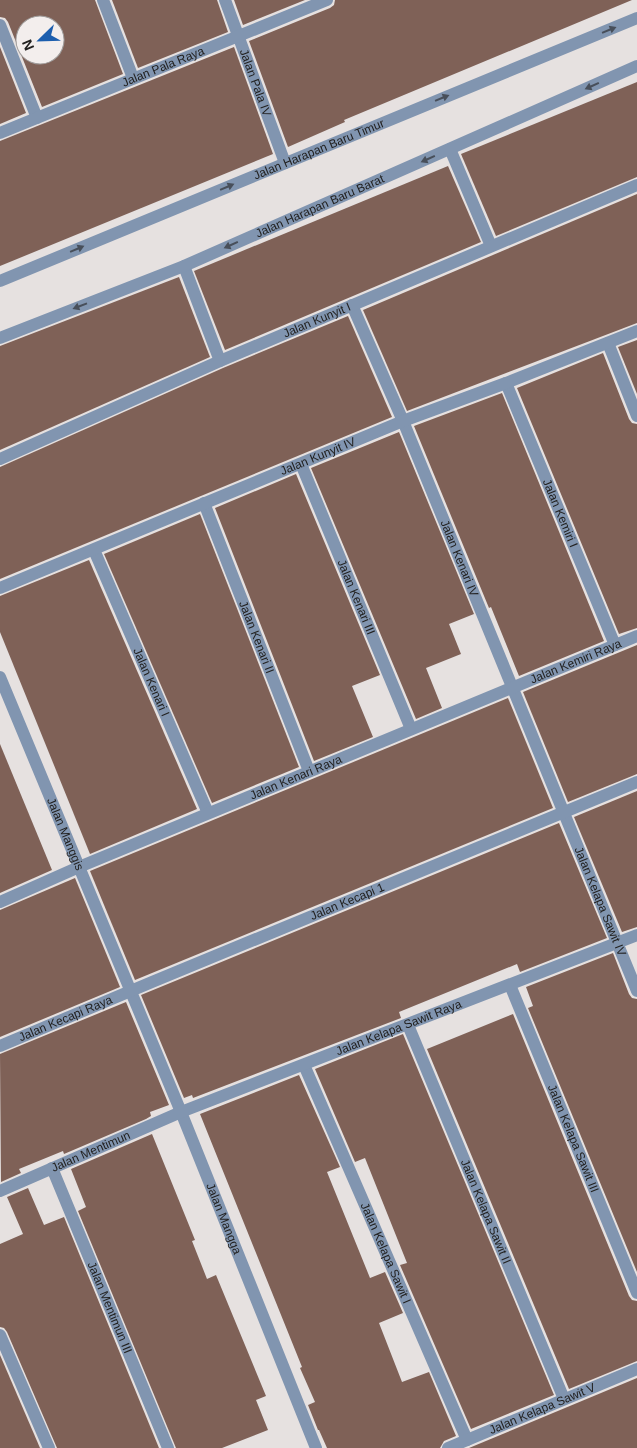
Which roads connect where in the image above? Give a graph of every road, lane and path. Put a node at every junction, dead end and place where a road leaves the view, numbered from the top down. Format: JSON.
{"nodes":[{"id":1,"x":103,"y":0,"type":"edge"},
{"id":2,"x":225,"y":0,"type":"edge"},
{"id":3,"x":327,"y":0,"type":"edge"},
{"id":4,"x":637,"y":18,"type":"edge"},
{"id":5,"x":0,"y":26,"type":"edge"},
{"id":6,"x":238,"y":36,"type":"junction"},
{"id":7,"x":637,"y":66,"type":"edge"},
{"id":8,"x":133,"y":78,"type":"junction"},
{"id":9,"x":37,"y":118,"type":"junction"},
{"id":10,"x":0,"y":133,"type":"edge"},
{"id":11,"x":450,"y":149,"type":"junction"},
{"id":12,"x":285,"y":163,"type":"junction"},
{"id":13,"x":637,"y":185,"type":"edge"},
{"id":14,"x":491,"y":246,"type":"junction"},
{"id":15,"x":184,"y":266,"type":"junction"},
{"id":16,"x":0,"y":281,"type":"edge"},
{"id":17,"x":352,"y":305,"type":"junction"},
{"id":18,"x":637,"y":331,"type":"edge"},
{"id":19,"x":0,"y":338,"type":"edge"},
{"id":20,"x":608,"y":343,"type":"junction"},
{"id":21,"x":220,"y":360,"type":"junction"},
{"id":22,"x":506,"y":383,"type":"junction"},
{"id":23,"x":637,"y":416,"type":"edge"},
{"id":24,"x":404,"y":421,"type":"junction"},
{"id":25,"x":0,"y":459,"type":"edge"},
{"id":26,"x":301,"y":464,"type":"junction"},
{"id":27,"x":204,"y":503,"type":"junction"},
{"id":28,"x":94,"y":550,"type":"junction"},
{"id":29,"x":0,"y":588,"type":"edge"},
{"id":30,"x":637,"y":636,"type":"edge"},
{"id":31,"x":615,"y":645,"type":"junction"},
{"id":32,"x":0,"y":677,"type":"edge"},
{"id":33,"x":513,"y":686,"type":"junction"},
{"id":34,"x":411,"y":729,"type":"junction"},
{"id":35,"x":309,"y":771,"type":"junction"},
{"id":36,"x":637,"y":782,"type":"edge"},
{"id":37,"x":564,"y":812,"type":"junction"},
{"id":38,"x":208,"y":813,"type":"junction"},
{"id":39,"x":78,"y":867,"type":"junction"},
{"id":40,"x":0,"y":902,"type":"edge"},
{"id":41,"x":637,"y":935,"type":"edge"},
{"id":42,"x":618,"y":943,"type":"junction"},
{"id":43,"x":510,"y":985,"type":"junction"},
{"id":44,"x":130,"y":991,"type":"junction"},
{"id":45,"x":637,"y":991,"type":"edge"},
{"id":46,"x":408,"y":1025,"type":"junction"},
{"id":47,"x":0,"y":1046,"type":"edge"},
{"id":48,"x":304,"y":1065,"type":"junction"},
{"id":49,"x":181,"y":1112,"type":"junction"},
{"id":50,"x":52,"y":1168,"type":"junction"},
{"id":51,"x":0,"y":1191,"type":"edge"},
{"id":52,"x":637,"y":1293,"type":"edge"},
{"id":53,"x":0,"y":1336,"type":"edge"},
{"id":54,"x":637,"y":1369,"type":"edge"},
{"id":55,"x":564,"y":1399,"type":"junction"},
{"id":56,"x":467,"y":1440,"type":"junction"},
{"id":57,"x":49,"y":1448,"type":"edge"},
{"id":58,"x":168,"y":1448,"type":"edge"},
{"id":59,"x":316,"y":1448,"type":"edge"},
{"id":60,"x":448,"y":1448,"type":"edge"}],
"edges":[{"from":1,"to":8,"type":"street"},
{"from":2,"to":6,"type":"street","name":"Jalan Pala IV"},
{"from":3,"to":6,"type":"street","name":"Jalan Pala Raya"},
{"from":12,"to":4,"type":"street","name":"Jalan Harapan Baru Timur","one_way":true},
{"from":5,"to":9,"type":"street"},
{"from":6,"to":8,"type":"street","name":"Jalan Pala Raya"},
{"from":6,"to":12,"type":"street","name":"Jalan Pala IV"},
{"from":7,"to":11,"type":"street","name":"Jalan Harapan Baru Barat","one_way":true},
{"from":8,"to":9,"type":"street","name":"Jalan Pala Raya"},
{"from":9,"to":10,"type":"street","name":"Jalan Pala Raya"},
{"from":11,"to":14,"type":"street"},
{"from":11,"to":15,"type":"street","name":"Jalan Harapan Baru Barat","one_way":true},
{"from":16,"to":12,"type":"street","name":"Jalan Harapan Baru Timur","one_way":true},
{"from":13,"to":14,"type":"street","name":"Jalan Kunyit I"},
{"from":14,"to":17,"type":"street","name":"Jalan Kunyit I"},
{"from":15,"to":19,"type":"street","name":"Jalan Harapan Baru Barat","one_way":true},
{"from":15,"to":21,"type":"street"},
{"from":17,"to":21,"type":"street","name":"Jalan Kunyit I"},
{"from":17,"to":24,"type":"street","name":"Jalan Kenari IV"},
{"from":18,"to":20,"type":"street","name":"Jalan Kunyit IV"},
{"from":20,"to":22,"type":"street","name":"Jalan Kunyit IV"},
{"from":20,"to":23,"type":"street"},
{"from":21,"to":25,"type":"street","name":"Jalan Kunyit I"},
{"from":22,"to":24,"type":"street","name":"Jalan Kunyit IV"},
{"from":22,"to":31,"type":"street","name":"Jalan Kemiri I"},
{"from":24,"to":26,"type":"street","name":"Jalan Kunyit IV"},
{"from":24,"to":33,"type":"street","name":"Jalan Kenari IV"},
{"from":26,"to":27,"type":"street","name":"Jalan Kunyit IV"},
{"from":26,"to":34,"type":"street","name":"Jalan Kenari III"},
{"from":27,"to":28,"type":"street","name":"Jalan Kunyit IV"},
{"from":27,"to":35,"type":"street","name":"Jalan Kenari II"},
{"from":28,"to":29,"type":"street","name":"Jalan Kunyit IV"},
{"from":28,"to":38,"type":"street","name":"Jalan Kenari I"},
{"from":30,"to":31,"type":"street","name":"Jalan Kemiri Raya"},
{"from":31,"to":33,"type":"street","name":"Jalan Kemiri Raya"},
{"from":32,"to":39,"type":"street","name":"Jalan Manggis"},
{"from":33,"to":34,"type":"street","name":"Jalan Kenari Raya"},
{"from":33,"to":37,"type":"street","name":"Jalan Kenari IV"},
{"from":34,"to":35,"type":"street","name":"Jalan Kenari Raya"},
{"from":35,"to":38,"type":"street","name":"Jalan Kenari Raya"},
{"from":36,"to":37,"type":"street","name":"Jalan Kecapi 1"},
{"from":37,"to":42,"type":"street","name":"Jalan Kelapa Sawit IV"},
{"from":37,"to":44,"type":"street","name":"Jalan Kecapi 1"},
{"from":38,"to":39,"type":"street","name":"Jalan Kenari Raya"},
{"from":39,"to":40,"type":"street","name":"Jalan Kenari Raya"},
{"from":39,"to":44,"type":"street","name":"Jalan Manggis"},
{"from":41,"to":42,"type":"street","name":"Jalan Kelapa Sawit Raya"},
{"from":42,"to":43,"type":"street","name":"Jalan Kelapa Sawit Raya"},
{"from":42,"to":45,"type":"street","name":"Jalan Kelapa Sawit IV"},
{"from":43,"to":46,"type":"street","name":"Jalan Kelapa Sawit Raya"},
{"from":43,"to":52,"type":"street","name":"Jalan Kelapa Sawit III"},
{"from":44,"to":47,"type":"street","name":"Jalan Kecapi Raya"},
{"from":44,"to":49,"type":"street","name":"Jalan Mangga"},
{"from":46,"to":48,"type":"street","name":"Jalan Kelapa Sawit Raya"},
{"from":46,"to":55,"type":"street","name":"Jalan Kelapa Sawit II"},
{"from":48,"to":49,"type":"street","name":"Jalan Kelapa Sawit Raya"},
{"from":48,"to":56,"type":"street","name":"Jalan Kelapa Sawit I"},
{"from":49,"to":50,"type":"street","name":"Jalan Mentimun"},
{"from":49,"to":59,"type":"street","name":"Jalan Mangga"},
{"from":50,"to":51,"type":"street","name":"Jalan Mentimun"},
{"from":50,"to":58,"type":"street","name":"Jalan Mentimun III"},
{"from":53,"to":57,"type":"street"},
{"from":54,"to":55,"type":"street","name":"Jalan Kelapa Sawit V"},
{"from":55,"to":56,"type":"street","name":"Jalan Kelapa Sawit V"},
{"from":56,"to":60,"type":"street","name":"Jalan Kelapa Sawit V"}]}
